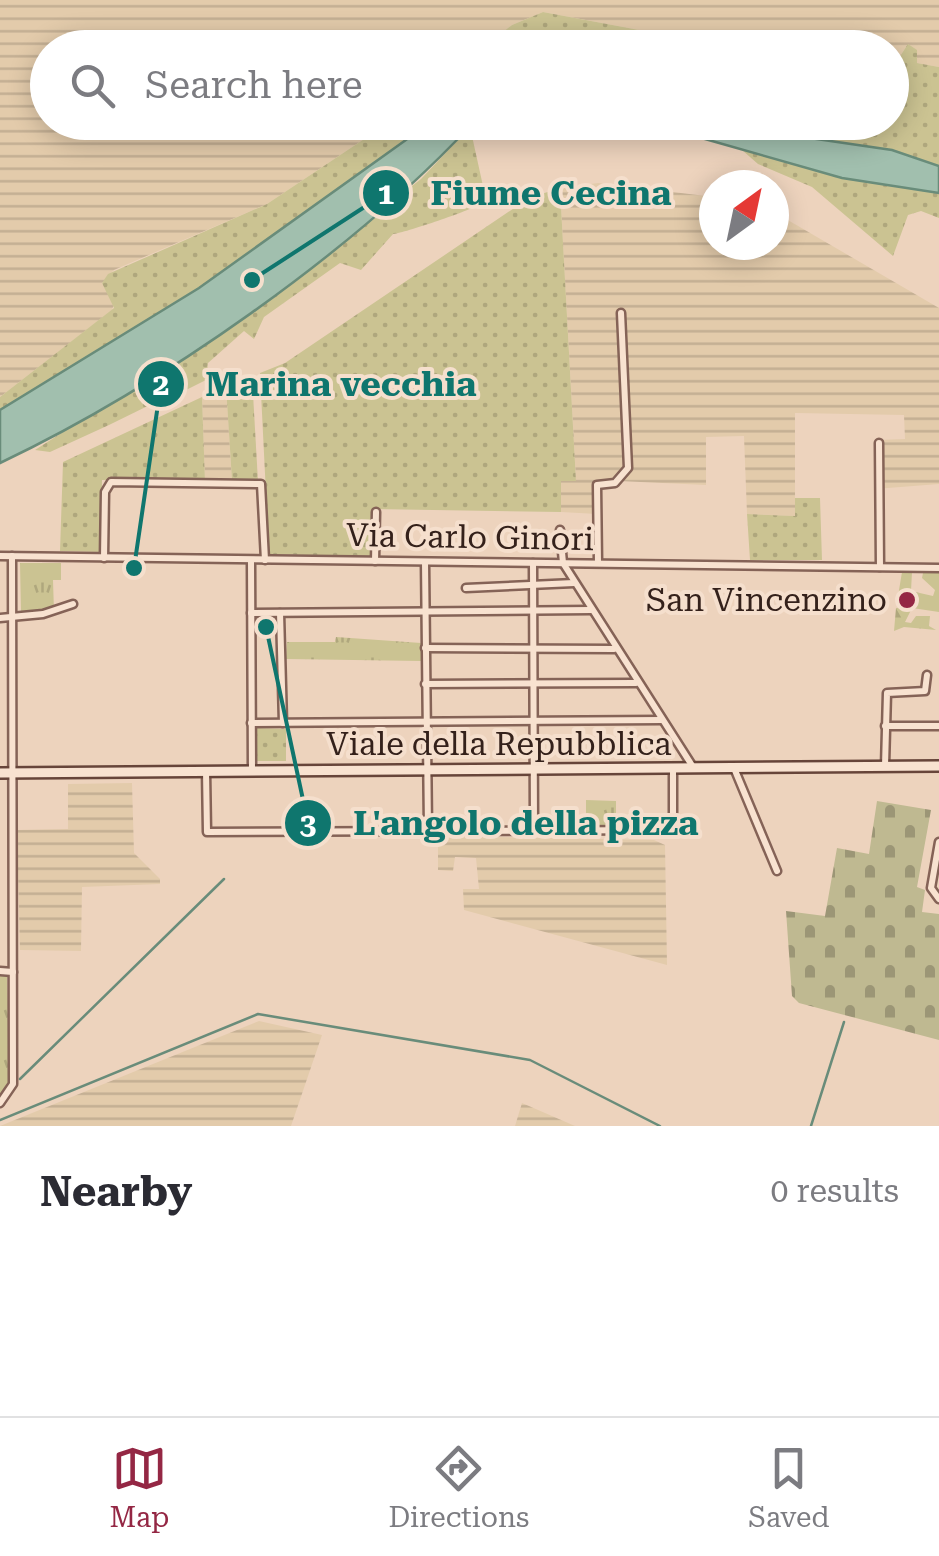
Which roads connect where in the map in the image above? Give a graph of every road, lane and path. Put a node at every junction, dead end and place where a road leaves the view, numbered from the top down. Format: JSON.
{"nodes":[{"id":1,"x":621,"y":313,"type":"dead end"},
{"id":2,"x":879,"y":442,"type":"dead end"},
{"id":3,"x":376,"y":512,"type":"dead end"},
{"id":4,"x":560,"y":530,"type":"dead end"},
{"id":5,"x":0,"y":556,"type":"edge"},
{"id":6,"x":12,"y":556,"type":"junction"},
{"id":7,"x":104,"y":558,"type":"junction"},
{"id":8,"x":265,"y":560,"type":"junction"},
{"id":9,"x":251,"y":561,"type":"junction"},
{"id":10,"x":375,"y":561,"type":"junction"},
{"id":11,"x":425,"y":562,"type":"junction"},
{"id":12,"x":563,"y":562,"type":"junction"},
{"id":13,"x":532,"y":563,"type":"junction"},
{"id":14,"x":598,"y":563,"type":"junction"},
{"id":15,"x":880,"y":567,"type":"junction"},
{"id":16,"x":939,"y":568,"type":"edge"},
{"id":17,"x":574,"y":583,"type":"junction"},
{"id":18,"x":466,"y":588,"type":"dead end"},
{"id":19,"x":532,"y":588,"type":"junction"},
{"id":20,"x":73,"y":604,"type":"dead end"},
{"id":21,"x":591,"y":610,"type":"junction"},
{"id":22,"x":425,"y":611,"type":"junction"},
{"id":23,"x":532,"y":612,"type":"junction"},
{"id":24,"x":251,"y":613,"type":"junction"},
{"id":25,"x":280,"y":613,"type":"junction"},
{"id":26,"x":0,"y":618,"type":"edge"},
{"id":27,"x":12,"y":618,"type":"junction"},
{"id":28,"x":425,"y":648,"type":"junction"},
{"id":29,"x":532,"y":648,"type":"junction"},
{"id":30,"x":615,"y":649,"type":"junction"},
{"id":31,"x":13,"y":674,"type":"junction"},
{"id":32,"x":0,"y":675,"type":"edge"},
{"id":33,"x":927,"y":675,"type":"dead end"},
{"id":34,"x":532,"y":683,"type":"junction"},
{"id":35,"x":637,"y":683,"type":"junction"},
{"id":36,"x":426,"y":684,"type":"junction"},
{"id":37,"x":662,"y":720,"type":"junction"},
{"id":38,"x":251,"y":722,"type":"junction"},
{"id":39,"x":426,"y":722,"type":"junction"},
{"id":40,"x":533,"y":722,"type":"junction"},
{"id":41,"x":283,"y":723,"type":"junction"},
{"id":42,"x":0,"y":724,"type":"edge"},
{"id":43,"x":13,"y":724,"type":"junction"},
{"id":44,"x":885,"y":726,"type":"junction"},
{"id":45,"x":939,"y":726,"type":"edge"},
{"id":46,"x":885,"y":766,"type":"junction"},
{"id":47,"x":939,"y":766,"type":"edge"},
{"id":48,"x":534,"y":768,"type":"junction"},
{"id":49,"x":673,"y":768,"type":"junction"},
{"id":50,"x":693,"y":768,"type":"junction"},
{"id":51,"x":734,"y":768,"type":"junction"},
{"id":52,"x":426,"y":769,"type":"junction"},
{"id":53,"x":206,"y":770,"type":"junction"},
{"id":54,"x":252,"y":770,"type":"junction"},
{"id":55,"x":0,"y":772,"type":"edge"},
{"id":56,"x":12,"y":772,"type":"junction"},
{"id":57,"x":10,"y":826,"type":"junction"},
{"id":58,"x":0,"y":827,"type":"edge"},
{"id":59,"x":428,"y":829,"type":"junction"},
{"id":60,"x":534,"y":829,"type":"junction"},
{"id":61,"x":939,"y":842,"type":"edge"},
{"id":62,"x":11,"y":870,"type":"junction"},
{"id":63,"x":0,"y":871,"type":"edge"},
{"id":64,"x":777,"y":871,"type":"dead end"},
{"id":65,"x":939,"y":899,"type":"edge"},
{"id":66,"x":0,"y":972,"type":"edge"},
{"id":67,"x":13,"y":972,"type":"junction"},
{"id":68,"x":0,"y":1103,"type":"edge"}],
"edges":[{"from":1,"to":14,"type":"street"},
{"from":2,"to":15,"type":"street"},
{"from":3,"to":10,"type":"street"},
{"from":4,"to":12,"type":"street"},
{"from":5,"to":6,"type":"street","name":"Via Carlo Ginori"},
{"from":6,"to":7,"type":"street","name":"Via Carlo Ginori"},
{"from":6,"to":27,"type":"street"},
{"from":7,"to":8,"type":"street"},
{"from":7,"to":9,"type":"street","name":"Via Carlo Ginori"},
{"from":8,"to":9,"type":"street","name":"Via Carlo Ginori"},
{"from":8,"to":10,"type":"street","name":"Via Carlo Ginori"},
{"from":9,"to":24,"type":"street"},
{"from":10,"to":11,"type":"street","name":"Via Carlo Ginori"},
{"from":11,"to":13,"type":"street","name":"Via Carlo Ginori"},
{"from":11,"to":22,"type":"street"},
{"from":12,"to":13,"type":"street","name":"Via Carlo Ginori"},
{"from":12,"to":14,"type":"street","name":"Via Carlo Ginori"},
{"from":12,"to":17,"type":"street"},
{"from":13,"to":19,"type":"street"},
{"from":14,"to":15,"type":"street","name":"Via Carlo Ginori"},
{"from":15,"to":16,"type":"street","name":"Via Carlo Ginori"},
{"from":17,"to":19,"type":"street"},
{"from":17,"to":21,"type":"street"},
{"from":18,"to":19,"type":"street"},
{"from":19,"to":23,"type":"street"},
{"from":20,"to":27,"type":"street"},
{"from":21,"to":23,"type":"street"},
{"from":21,"to":30,"type":"street"},
{"from":22,"to":23,"type":"street"},
{"from":22,"to":25,"type":"street"},
{"from":22,"to":28,"type":"street"},
{"from":23,"to":29,"type":"street"},
{"from":24,"to":25,"type":"street"},
{"from":24,"to":38,"type":"street"},
{"from":25,"to":41,"type":"street"},
{"from":26,"to":27,"type":"street"},
{"from":27,"to":31,"type":"street"},
{"from":28,"to":29,"type":"street"},
{"from":28,"to":36,"type":"street"},
{"from":29,"to":30,"type":"street"},
{"from":29,"to":34,"type":"street"},
{"from":30,"to":35,"type":"street"},
{"from":31,"to":32,"type":"street"},
{"from":31,"to":43,"type":"street"},
{"from":33,"to":44,"type":"street"},
{"from":34,"to":35,"type":"street"},
{"from":34,"to":36,"type":"street"},
{"from":34,"to":40,"type":"street"},
{"from":35,"to":37,"type":"street"},
{"from":36,"to":39,"type":"street"},
{"from":37,"to":40,"type":"street"},
{"from":37,"to":50,"type":"street"},
{"from":38,"to":41,"type":"street"},
{"from":38,"to":54,"type":"street"},
{"from":39,"to":40,"type":"street"},
{"from":39,"to":41,"type":"street"},
{"from":39,"to":52,"type":"street"},
{"from":40,"to":48,"type":"street"},
{"from":42,"to":43,"type":"street"},
{"from":43,"to":56,"type":"street"},
{"from":44,"to":45,"type":"street"},
{"from":44,"to":46,"type":"street"},
{"from":46,"to":47,"type":"street","name":"Viale della Repubblica"},
{"from":46,"to":51,"type":"street","name":"Viale della Repubblica"},
{"from":48,"to":49,"type":"street","name":"Viale della Repubblica"},
{"from":48,"to":52,"type":"street","name":"Viale della Repubblica"},
{"from":48,"to":60,"type":"street"},
{"from":49,"to":50,"type":"street","name":"Viale della Repubblica"},
{"from":49,"to":60,"type":"street"},
{"from":50,"to":51,"type":"street","name":"Viale della Repubblica"},
{"from":51,"to":64,"type":"street"},
{"from":52,"to":54,"type":"street","name":"Viale della Repubblica"},
{"from":52,"to":59,"type":"street"},
{"from":53,"to":54,"type":"street","name":"Viale della Repubblica"},
{"from":53,"to":56,"type":"street","name":"Viale della Repubblica"},
{"from":53,"to":59,"type":"street"},
{"from":55,"to":56,"type":"street","name":"Viale della Repubblica"},
{"from":56,"to":57,"type":"street"},
{"from":57,"to":58,"type":"street"},
{"from":57,"to":62,"type":"street"},
{"from":59,"to":60,"type":"street"},
{"from":61,"to":65,"type":"street"},
{"from":62,"to":63,"type":"street"},
{"from":62,"to":67,"type":"street"},
{"from":66,"to":67,"type":"street"},
{"from":67,"to":68,"type":"street"}]}
